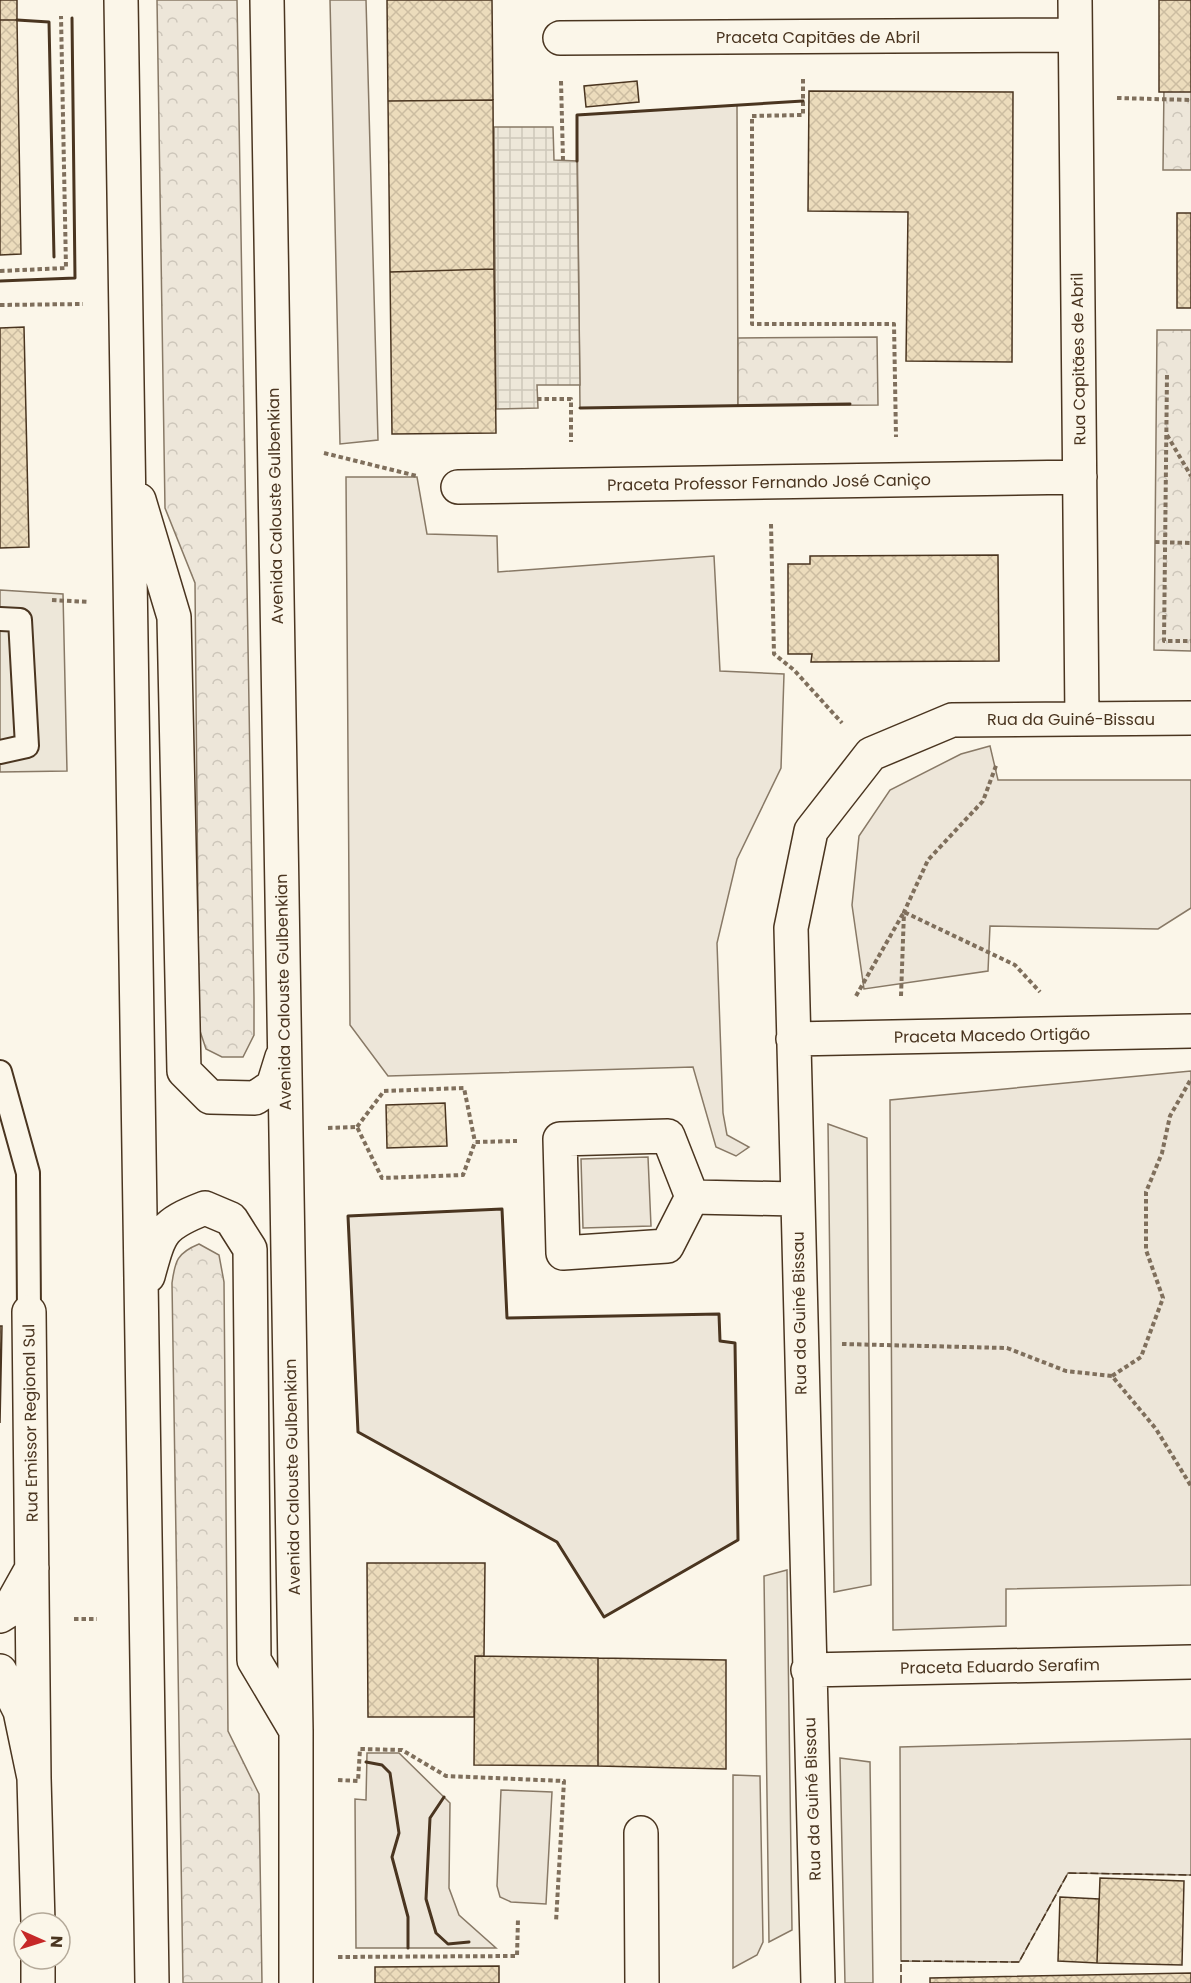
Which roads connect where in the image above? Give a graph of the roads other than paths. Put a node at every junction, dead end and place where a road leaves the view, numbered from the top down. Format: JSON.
{"nodes":[{"id":1,"x":122,"y":0,"type":"edge"},
{"id":2,"x":267,"y":0,"type":"edge"},
{"id":3,"x":1075,"y":0,"type":"edge"},
{"id":4,"x":1075,"y":35,"type":"junction"},
{"id":5,"x":560,"y":38,"type":"dead end"},
{"id":6,"x":128,"y":464,"type":"junction"},
{"id":7,"x":1080,"y":477,"type":"junction"},
{"id":8,"x":458,"y":487,"type":"road end"},
{"id":9,"x":0,"y":619,"type":"edge"},
{"id":10,"x":1191,"y":718,"type":"edge"},
{"id":11,"x":1082,"y":719,"type":"junction"},
{"id":12,"x":952,"y":720,"type":"joint"},
{"id":13,"x":0,"y":752,"type":"edge"},
{"id":14,"x":1191,"y":1030,"type":"edge"},
{"id":15,"x":793,"y":1039,"type":"junction"},
{"id":16,"x":284,"y":1052,"type":"junction"},
{"id":17,"x":0,"y":1072,"type":"edge"},
{"id":18,"x":692,"y":1197,"type":"junction"},
{"id":19,"x":796,"y":1199,"type":"junction"},
{"id":20,"x":141,"y":1303,"type":"junction"},
{"id":21,"x":28,"y":1312,"type":"joint"},
{"id":22,"x":32,"y":1566,"type":"junction"},
{"id":23,"x":0,"y":1616,"type":"edge"},
{"id":24,"x":1191,"y":1662,"type":"edge"},
{"id":25,"x":808,"y":1670,"type":"junction"},
{"id":26,"x":0,"y":1671,"type":"edge"},
{"id":27,"x":296,"y":1730,"type":"junction"},
{"id":28,"x":34,"y":1778,"type":"junction"},
{"id":29,"x":641,"y":1833,"type":"dead end"},
{"id":30,"x":38,"y":1911,"type":"edge"},
{"id":31,"x":152,"y":1983,"type":"edge"},
{"id":32,"x":296,"y":1983,"type":"edge"},
{"id":33,"x":642,"y":1983,"type":"edge"},
{"id":34,"x":818,"y":1983,"type":"edge"}],
"edges":[{"from":1,"to":6,"type":"street"},
{"from":2,"to":16,"type":"street","name":"Avenida Calouste Gulbenkian"},
{"from":3,"to":4,"type":"street","name":"Rua Capitães de Abril"},
{"from":4,"to":5,"type":"street","name":"Praceta Capitães de Abril"},
{"from":4,"to":7,"type":"street","name":"Rua Capitães de Abril"},
{"from":6,"to":16,"type":"street"},
{"from":6,"to":20,"type":"street"},
{"from":7,"to":8,"type":"street","name":"Praceta Professor Fernando José Caniço"},
{"from":7,"to":11,"type":"street","name":"Rua Capitães de Abril"},
{"from":9,"to":13,"type":"lane"},
{"from":10,"to":11,"type":"street","name":"Rua da Guiné-Bissau"},
{"from":11,"to":12,"type":"street","name":"Rua da Guiné-Bissau"},
{"from":12,"to":15,"type":"street","name":"Rua da Guiné Bissau"},
{"from":14,"to":15,"type":"street","name":"Praceta Macedo Ortigão"},
{"from":15,"to":19,"type":"street","name":"Rua da Guiné Bissau"},
{"from":16,"to":27,"type":"street","name":"Avenida Calouste Gulbenkian"},
{"from":17,"to":21,"type":"lane","name":"Rua Emissor Regional Sul"},
{"from":18,"to":18,"type":"street"},
{"from":18,"to":19,"type":"street"},
{"from":19,"to":25,"type":"street","name":"Rua da Guiné Bissau"},
{"from":20,"to":27,"type":"street"},
{"from":20,"to":31,"type":"street"},
{"from":21,"to":22,"type":"street","name":"Rua Emissor Regional Sul"},
{"from":22,"to":23,"type":"street"},
{"from":22,"to":28,"type":"street","name":"Rua Emissor Regional Sul"},
{"from":24,"to":25,"type":"street","name":"Praceta Eduardo Serafim"},
{"from":25,"to":34,"type":"street","name":"Rua da Guiné Bissau"},
{"from":26,"to":28,"type":"street"},
{"from":27,"to":32,"type":"street","name":"Avenida Calouste Gulbenkian"},
{"from":28,"to":30,"type":"street"},
{"from":29,"to":33,"type":"street"}]}
